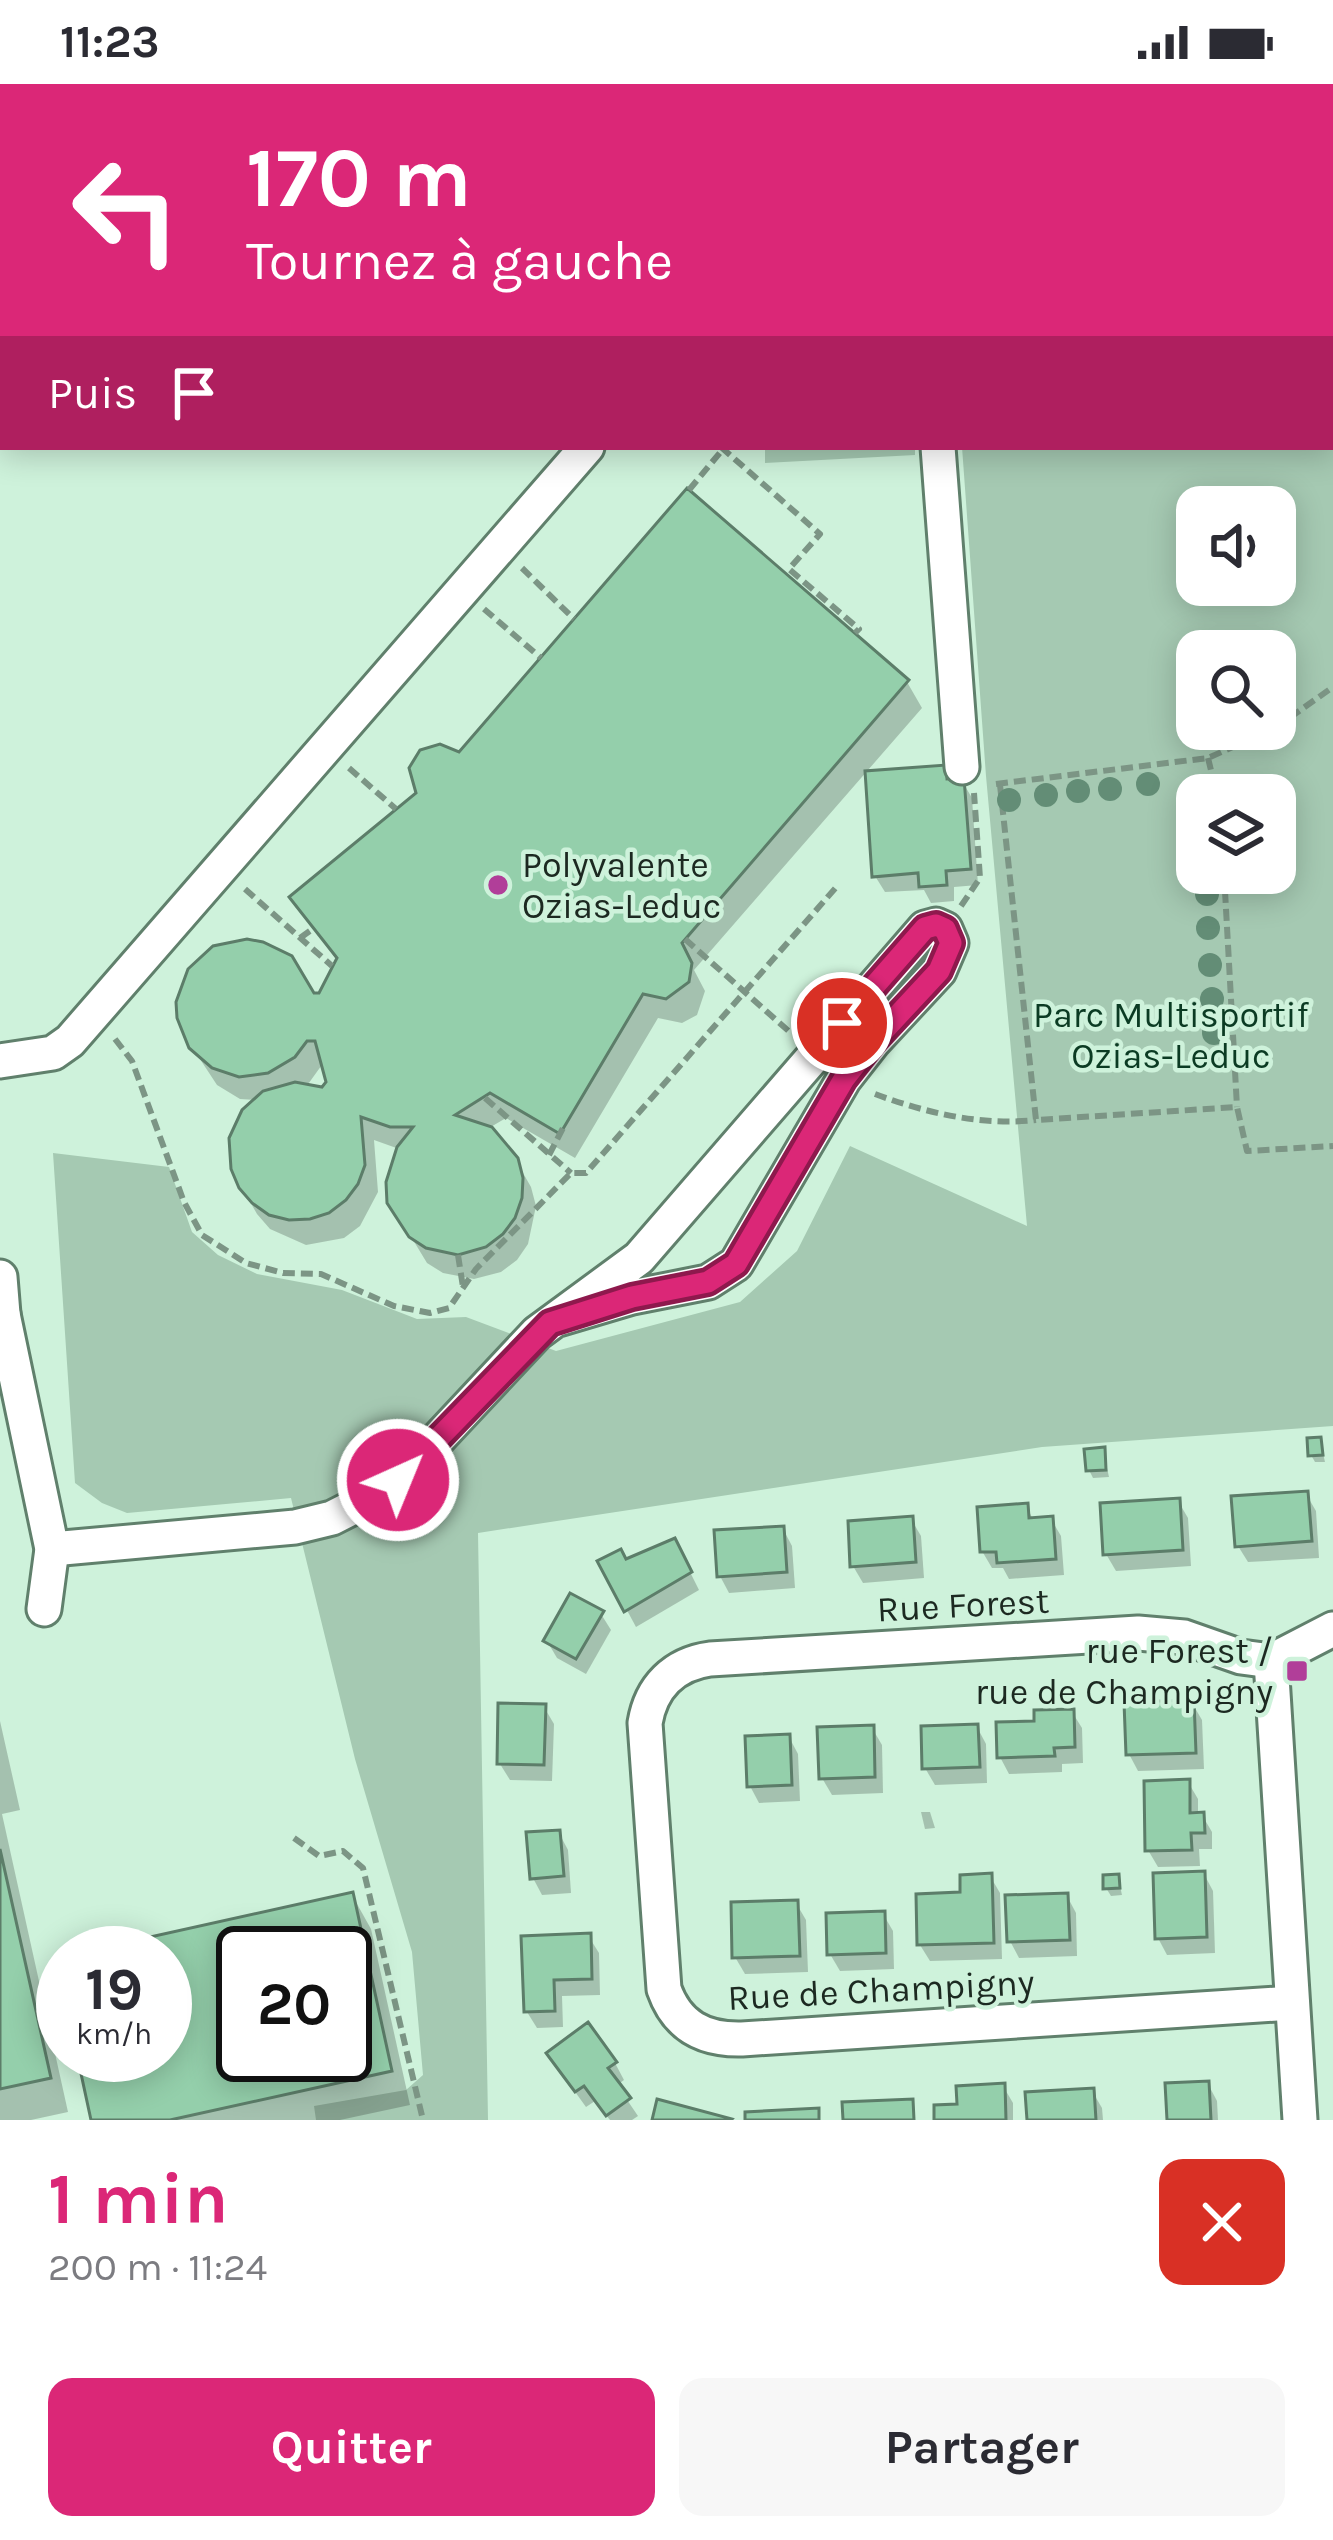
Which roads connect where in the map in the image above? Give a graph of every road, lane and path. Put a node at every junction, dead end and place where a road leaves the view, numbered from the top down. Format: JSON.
{"nodes":[{"id":1,"x":584,"y":450,"type":"edge"},
{"id":2,"x":720,"y":450,"type":"edge"},
{"id":3,"x":724,"y":450,"type":"edge"},
{"id":4,"x":938,"y":450,"type":"edge"},
{"id":5,"x":688,"y":490,"type":"dead end"},
{"id":6,"x":520,"y":566,"type":"dead end"},
{"id":7,"x":484,"y":609,"type":"dead end"},
{"id":8,"x":574,"y":619,"type":"dead end"},
{"id":9,"x":855,"y":634,"type":"dead end"},
{"id":10,"x":541,"y":658,"type":"dead end"},
{"id":11,"x":1333,"y":686,"type":"edge"},
{"id":12,"x":1296,"y":712,"type":"edge"},
{"id":13,"x":1226,"y":750,"type":"edge"},
{"id":14,"x":1208,"y":758,"type":"junction"},
{"id":15,"x":347,"y":766,"type":"dead end"},
{"id":16,"x":968,"y":772,"type":"joint"},
{"id":17,"x":1212,"y":774,"type":"edge"},
{"id":18,"x":396,"y":809,"type":"dead end"},
{"id":19,"x":980,"y":878,"type":"dead end"},
{"id":20,"x":839,"y":884,"type":"dead end"},
{"id":21,"x":242,"y":887,"type":"dead end"},
{"id":22,"x":1225,"y":894,"type":"edge"},
{"id":23,"x":314,"y":928,"type":"dead end"},
{"id":24,"x":300,"y":938,"type":"junction"},
{"id":25,"x":685,"y":940,"type":"dead end"},
{"id":26,"x":332,"y":966,"type":"dead end"},
{"id":27,"x":744,"y":992,"type":"junction"},
{"id":28,"x":112,"y":1037,"type":"dead end"},
{"id":29,"x":0,"y":1061,"type":"edge"},
{"id":30,"x":844,"y":1079,"type":"junction"},
{"id":31,"x":485,"y":1098,"type":"dead end"},
{"id":32,"x":508,"y":1104,"type":"dead end"},
{"id":33,"x":1237,"y":1107,"type":"junction"},
{"id":34,"x":502,"y":1113,"type":"junction"},
{"id":35,"x":1036,"y":1120,"type":"junction"},
{"id":36,"x":565,"y":1126,"type":"dead end"},
{"id":37,"x":1333,"y":1145,"type":"edge"},
{"id":38,"x":549,"y":1155,"type":"junction"},
{"id":39,"x":571,"y":1173,"type":"junction"},
{"id":40,"x":458,"y":1255,"type":"dead end"},
{"id":41,"x":0,"y":1277,"type":"edge"},
{"id":42,"x":463,"y":1288,"type":"junction"},
{"id":43,"x":2,"y":1314,"type":"edge"},
{"id":44,"x":558,"y":1319,"type":"junction"},
{"id":45,"x":52,"y":1549,"type":"junction"},
{"id":46,"x":44,"y":1610,"type":"dead end"},
{"id":47,"x":1333,"y":1629,"type":"edge"},
{"id":48,"x":1271,"y":1660,"type":"junction"},
{"id":49,"x":662,"y":1684,"type":"joint"},
{"id":50,"x":294,"y":1838,"type":"dead end"},
{"id":51,"x":1292,"y":2003,"type":"junction"},
{"id":52,"x":423,"y":2120,"type":"edge"},
{"id":53,"x":1300,"y":2120,"type":"edge"}],
"edges":[{"from":1,"to":29,"type":"street"},
{"from":2,"to":5,"type":"path"},
{"from":3,"to":9,"type":"path"},
{"from":4,"to":16,"type":"street"},
{"from":6,"to":8,"type":"path"},
{"from":7,"to":10,"type":"path"},
{"from":11,"to":12,"type":"path"},
{"from":13,"to":14,"type":"path"},
{"from":14,"to":17,"type":"path"},
{"from":14,"to":35,"type":"path"},
{"from":15,"to":18,"type":"path"},
{"from":16,"to":19,"type":"path"},
{"from":20,"to":27,"type":"path"},
{"from":21,"to":24,"type":"path"},
{"from":22,"to":33,"type":"path"},
{"from":23,"to":24,"type":"path"},
{"from":24,"to":26,"type":"path"},
{"from":25,"to":27,"type":"path"},
{"from":27,"to":39,"type":"path"},
{"from":28,"to":42,"type":"path"},
{"from":30,"to":35,"type":"path"},
{"from":30,"to":44,"type":"street"},
{"from":30,"to":44,"type":"street"},
{"from":31,"to":34,"type":"path"},
{"from":32,"to":34,"type":"path"},
{"from":33,"to":35,"type":"path"},
{"from":33,"to":37,"type":"path"},
{"from":34,"to":38,"type":"path"},
{"from":36,"to":38,"type":"path"},
{"from":38,"to":39,"type":"path"},
{"from":39,"to":42,"type":"path"},
{"from":40,"to":42,"type":"path"},
{"from":41,"to":43,"type":"street"},
{"from":43,"to":45,"type":"street"},
{"from":44,"to":45,"type":"street"},
{"from":45,"to":46,"type":"street"},
{"from":47,"to":48,"type":"street"},
{"from":48,"to":49,"type":"street","name":"Rue Forest"},
{"from":48,"to":51,"type":"street"},
{"from":49,"to":51,"type":"street","name":"Rue de Champigny"},
{"from":50,"to":52,"type":"path"},
{"from":51,"to":53,"type":"street"}]}
